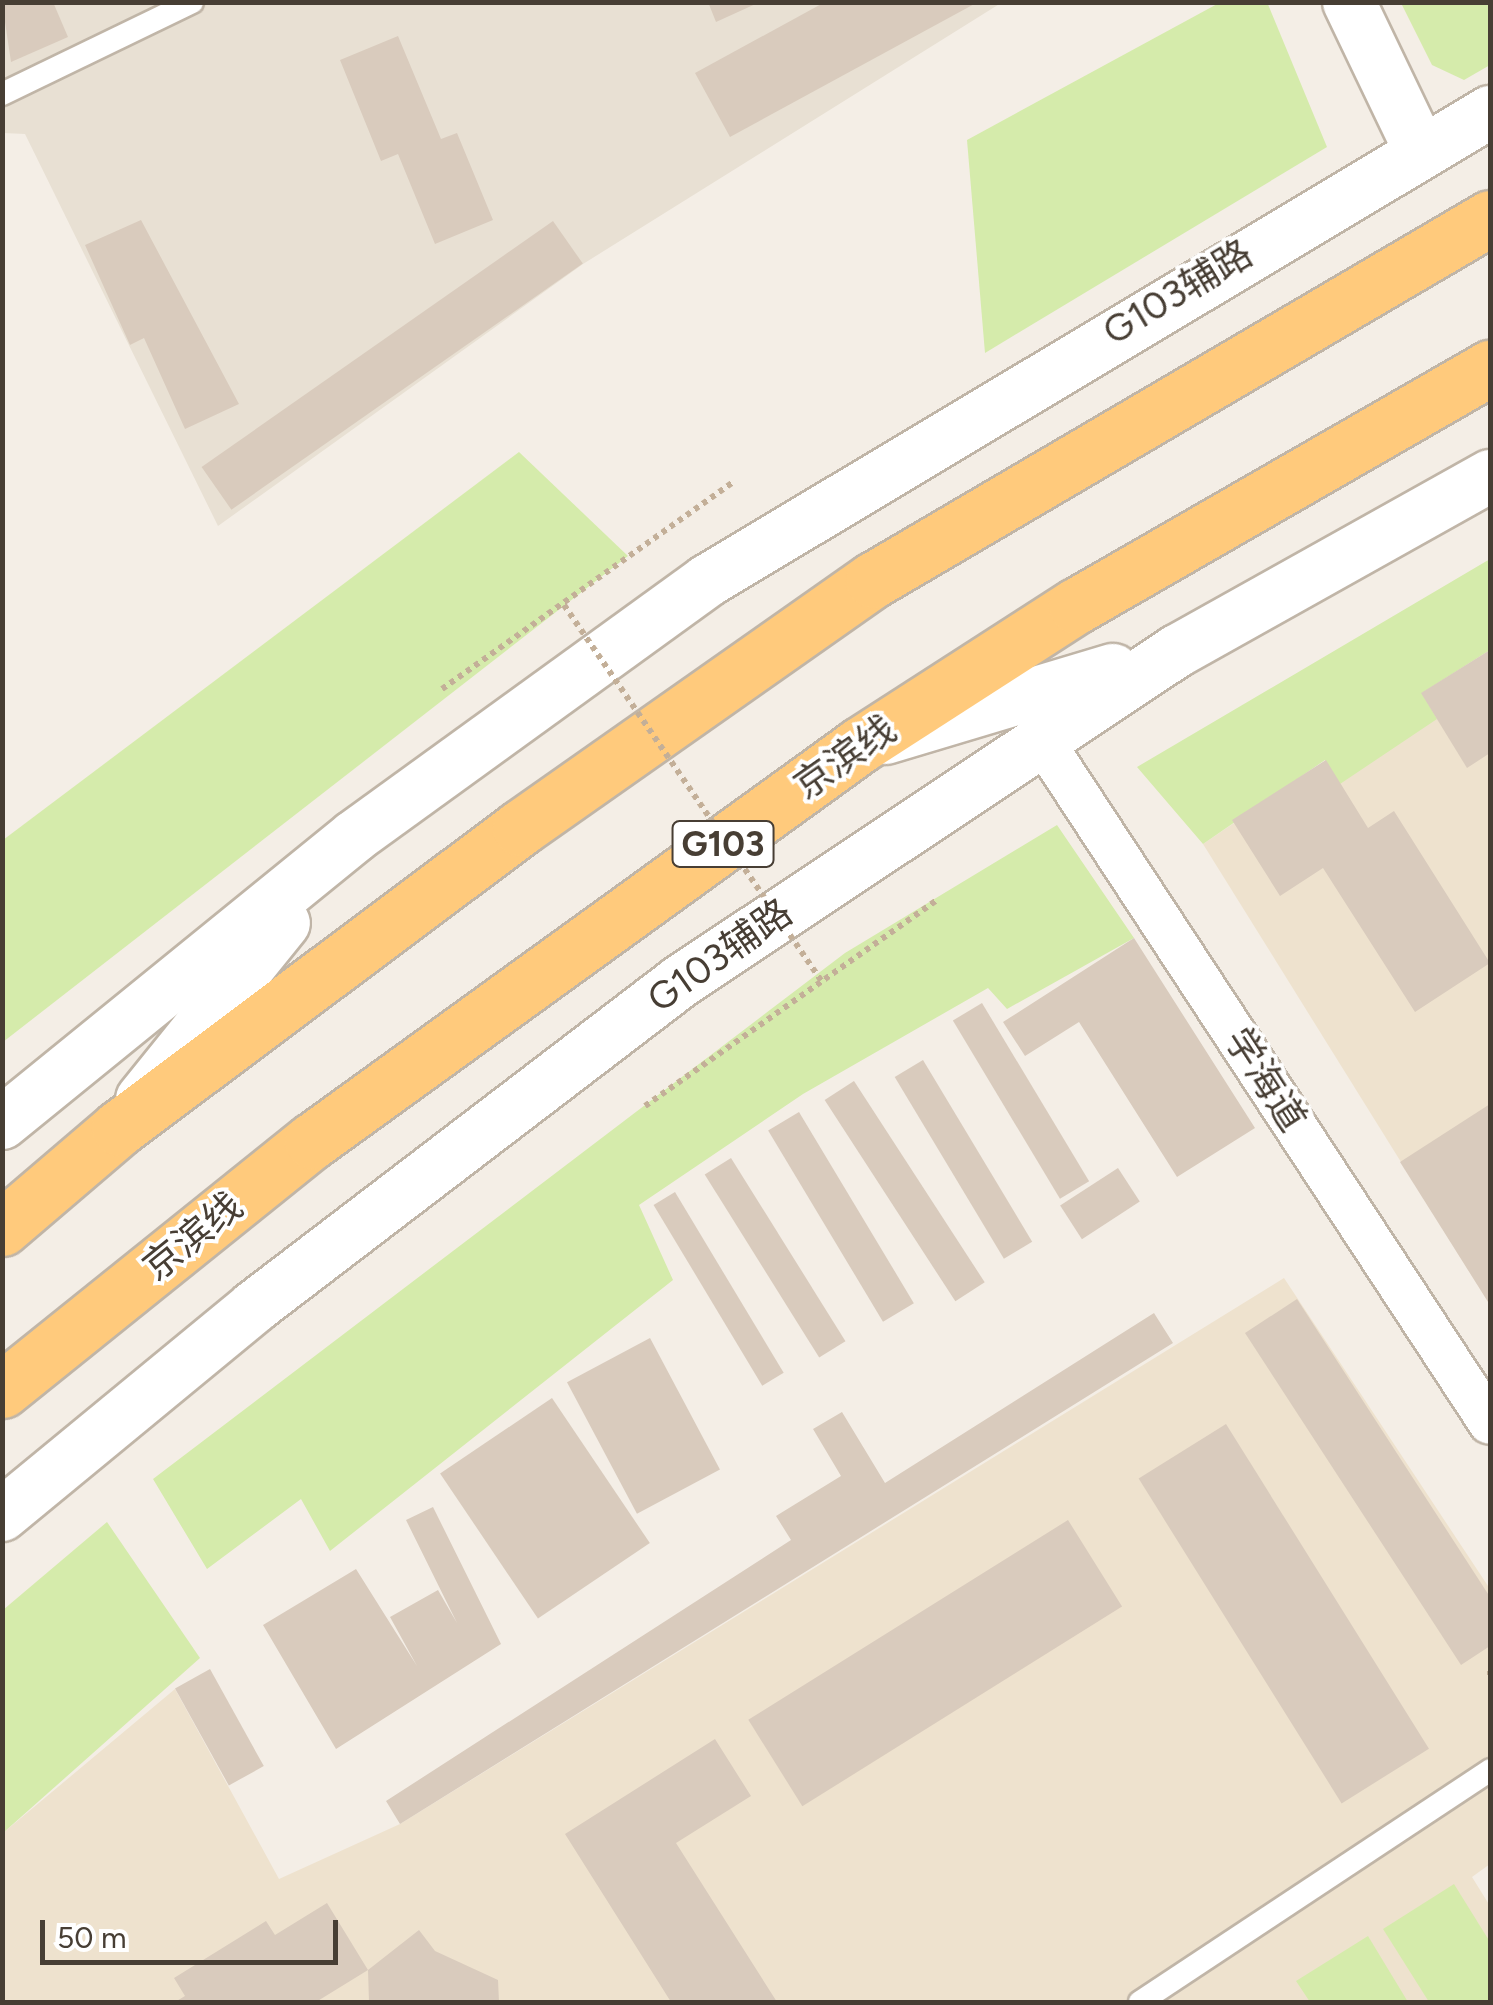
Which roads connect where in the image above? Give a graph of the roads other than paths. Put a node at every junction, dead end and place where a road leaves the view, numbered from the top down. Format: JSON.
{"nodes":[{"id":1,"x":192,"y":2,"type":"edge"},
{"id":2,"x":1349,"y":2,"type":"edge"},
{"id":3,"x":2,"y":94,"type":"edge"},
{"id":4,"x":1490,"y":112,"type":"edge"},
{"id":5,"x":1420,"y":150,"type":"junction"},
{"id":6,"x":1490,"y":218,"type":"edge"},
{"id":7,"x":1490,"y":368,"type":"edge"},
{"id":8,"x":1490,"y":476,"type":"edge"},
{"id":9,"x":1177,"y":652,"type":"junction"},
{"id":10,"x":1040,"y":737,"type":"junction"},
{"id":11,"x":860,"y":745,"type":"junction"},
{"id":12,"x":355,"y":836,"type":"junction"},
{"id":13,"x":2,"y":1123,"type":"edge"},
{"id":14,"x":119,"y":1128,"type":"junction"},
{"id":15,"x":2,"y":1228,"type":"edge"},
{"id":16,"x":2,"y":1390,"type":"edge"},
{"id":17,"x":1490,"y":1424,"type":"edge"},
{"id":18,"x":2,"y":1515,"type":"edge"},
{"id":19,"x":1490,"y":1770,"type":"edge"},
{"id":20,"x":1140,"y":2002,"type":"edge"}],
"edges":[{"from":1,"to":3,"type":"lane"},
{"from":2,"to":5,"type":"street"},
{"from":4,"to":5,"type":"street","name":"G103辅路"},
{"from":5,"to":12,"type":"street","name":"G103辅路"},
{"from":6,"to":14,"type":"highway"},
{"from":7,"to":11,"type":"highway","name":"京滨线","number":"G103"},
{"from":8,"to":9,"type":"street","name":"G103辅路"},
{"from":9,"to":10,"type":"street","name":"G103辅路"},
{"from":9,"to":11,"type":"street"},
{"from":10,"to":17,"type":"street","name":"学海道"},
{"from":10,"to":18,"type":"street","name":"G103辅路"},
{"from":11,"to":16,"type":"highway","name":"京滨线","number":"G103"},
{"from":12,"to":13,"type":"street","name":"G103辅路"},
{"from":12,"to":14,"type":"street"},
{"from":14,"to":15,"type":"highway"},
{"from":19,"to":20,"type":"lane"}]}
